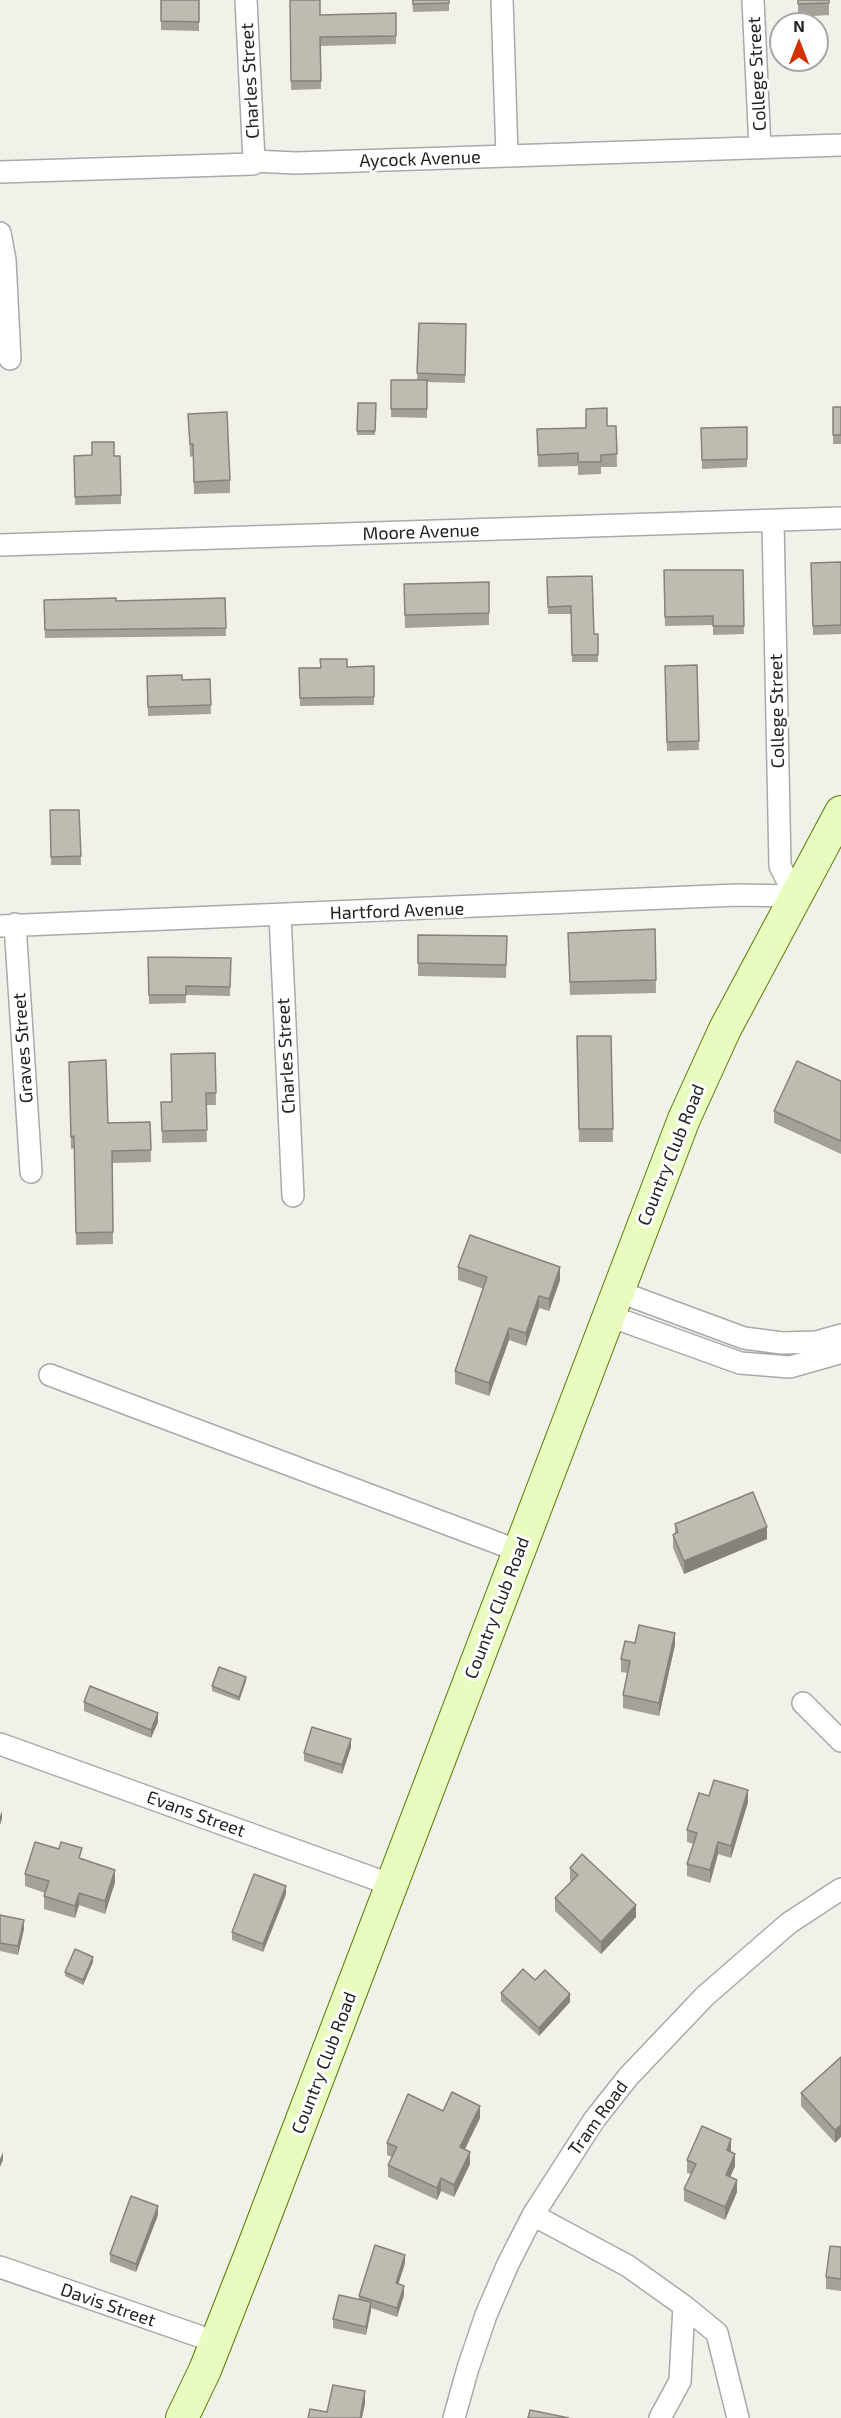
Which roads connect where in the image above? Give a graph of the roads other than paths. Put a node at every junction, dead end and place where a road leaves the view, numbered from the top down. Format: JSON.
{"nodes":[{"id":1,"x":246,"y":0,"type":"edge"},
{"id":2,"x":502,"y":0,"type":"edge"},
{"id":3,"x":753,"y":0,"type":"edge"},
{"id":4,"x":841,"y":145,"type":"edge"},
{"id":5,"x":760,"y":148,"type":"junction"},
{"id":6,"x":507,"y":156,"type":"junction"},
{"id":7,"x":254,"y":161,"type":"junction"},
{"id":8,"x":0,"y":172,"type":"edge"},
{"id":9,"x":0,"y":233,"type":"edge"},
{"id":10,"x":10,"y":359,"type":"dead end"},
{"id":11,"x":841,"y":518,"type":"edge"},
{"id":12,"x":773,"y":522,"type":"junction"},
{"id":13,"x":0,"y":545,"type":"edge"},
{"id":14,"x":841,"y":812,"type":"edge"},
{"id":15,"x":795,"y":896,"type":"junction"},
{"id":16,"x":280,"y":915,"type":"junction"},
{"id":17,"x":7,"y":925,"type":"edge"},
{"id":18,"x":31,"y":1172,"type":"dead end"},
{"id":19,"x":293,"y":1196,"type":"dead end"},
{"id":20,"x":612,"y":1303,"type":"junction"},
{"id":21,"x":841,"y":1335,"type":"edge"},
{"id":22,"x":841,"y":1350,"type":"edge"},
{"id":23,"x":50,"y":1375,"type":"dead end"},
{"id":24,"x":519,"y":1551,"type":"junction"},
{"id":25,"x":803,"y":1703,"type":"dead end"},
{"id":26,"x":841,"y":1741,"type":"edge"},
{"id":27,"x":0,"y":1744,"type":"edge"},
{"id":28,"x":392,"y":1885,"type":"junction"},
{"id":29,"x":841,"y":1889,"type":"edge"},
{"id":30,"x":533,"y":2215,"type":"junction"},
{"id":31,"x":0,"y":2267,"type":"edge"},
{"id":32,"x":684,"y":2306,"type":"junction"},
{"id":33,"x":216,"y":2342,"type":"junction"},
{"id":34,"x":182,"y":2418,"type":"edge"},
{"id":35,"x":454,"y":2418,"type":"edge"},
{"id":36,"x":660,"y":2418,"type":"edge"},
{"id":37,"x":738,"y":2418,"type":"edge"}],
"edges":[{"from":1,"to":7,"type":"street","name":"Charles Street"},
{"from":2,"to":6,"type":"street"},
{"from":3,"to":5,"type":"street","name":"College Street"},
{"from":4,"to":5,"type":"street","name":"Aycock Avenue"},
{"from":5,"to":6,"type":"street","name":"Aycock Avenue"},
{"from":6,"to":7,"type":"street","name":"Aycock Avenue"},
{"from":7,"to":8,"type":"street","name":"Aycock Avenue"},
{"from":9,"to":10,"type":"street"},
{"from":11,"to":12,"type":"street","name":"Moore Avenue"},
{"from":12,"to":13,"type":"street","name":"Moore Avenue"},
{"from":12,"to":15,"type":"street","name":"College Street"},
{"from":14,"to":15,"type":"street","name":"Country Club Road"},
{"from":15,"to":16,"type":"street","name":"Hartford Avenue"},
{"from":15,"to":20,"type":"street","name":"Country Club Road"},
{"from":16,"to":17,"type":"street","name":"Hartford Avenue"},
{"from":16,"to":19,"type":"street","name":"Charles Street"},
{"from":17,"to":18,"type":"street","name":"Graves Street"},
{"from":20,"to":21,"type":"street"},
{"from":20,"to":22,"type":"street"},
{"from":20,"to":24,"type":"street","name":"Country Club Road"},
{"from":23,"to":24,"type":"street"},
{"from":24,"to":28,"type":"street","name":"Country Club Road"},
{"from":25,"to":26,"type":"street"},
{"from":27,"to":28,"type":"street","name":"Evans Street"},
{"from":28,"to":33,"type":"street","name":"Country Club Road"},
{"from":29,"to":30,"type":"street","name":"Tram Road"},
{"from":30,"to":32,"type":"street"},
{"from":30,"to":35,"type":"street","name":"Tram Road"},
{"from":31,"to":33,"type":"street","name":"Davis Street"},
{"from":32,"to":36,"type":"street"},
{"from":32,"to":37,"type":"street"},
{"from":33,"to":34,"type":"street","name":"Country Club Road"}]}
